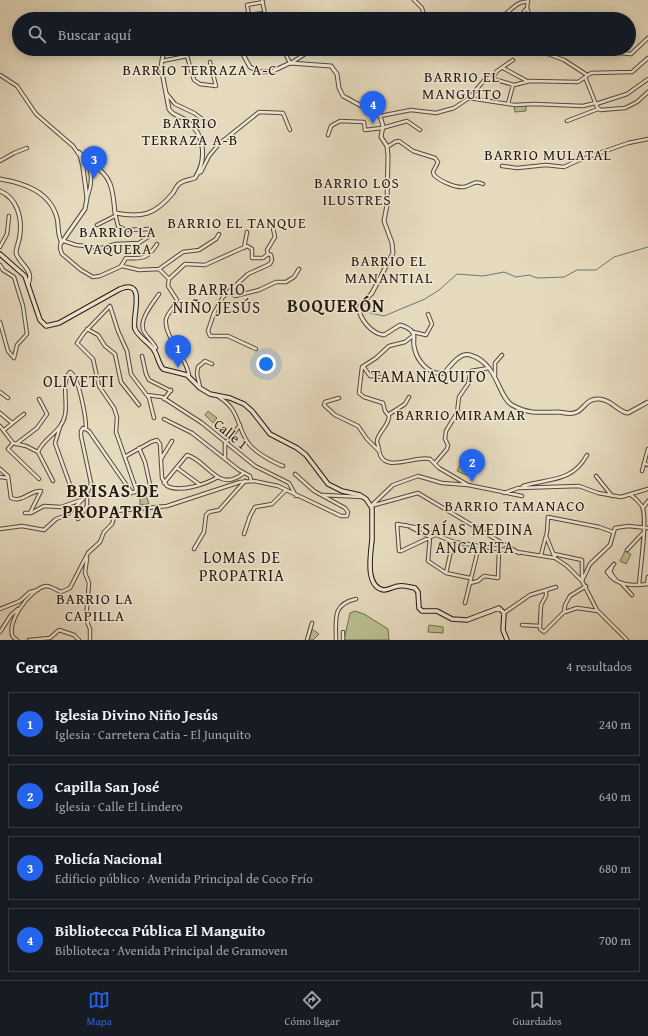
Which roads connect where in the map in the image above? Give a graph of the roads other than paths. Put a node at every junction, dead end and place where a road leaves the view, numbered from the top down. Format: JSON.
{"nodes":[{"id":1,"x":414,"y":0,"type":"edge"},
{"id":2,"x":263,"y":1,"type":"edge"},
{"id":3,"x":528,"y":1,"type":"edge"},
{"id":4,"x":527,"y":8,"type":"junction"},
{"id":5,"x":248,"y":12,"type":"edge"},
{"id":6,"x":265,"y":12,"type":"edge"},
{"id":7,"x":423,"y":12,"type":"edge"},
{"id":8,"x":509,"y":12,"type":"edge"},
{"id":9,"x":524,"y":12,"type":"edge"},
{"id":10,"x":528,"y":12,"type":"edge"},
{"id":11,"x":648,"y":38,"type":"edge"},
{"id":12,"x":636,"y":49,"type":"edge"},
{"id":13,"x":163,"y":56,"type":"edge"},
{"id":14,"x":244,"y":56,"type":"edge"},
{"id":15,"x":286,"y":56,"type":"edge"},
{"id":16,"x":302,"y":56,"type":"edge"},
{"id":17,"x":553,"y":56,"type":"edge"},
{"id":18,"x":648,"y":58,"type":"edge"},
{"id":19,"x":513,"y":60,"type":"dead end"},
{"id":20,"x":162,"y":61,"type":"junction"},
{"id":21,"x":210,"y":62,"type":"dead end"},
{"id":22,"x":290,"y":63,"type":"junction"},
{"id":23,"x":503,"y":68,"type":"junction"},
{"id":24,"x":0,"y":75,"type":"edge"},
{"id":25,"x":586,"y":76,"type":"junction"},
{"id":26,"x":492,"y":78,"type":"junction"},
{"id":27,"x":648,"y":79,"type":"edge"},
{"id":28,"x":527,"y":81,"type":"junction"},
{"id":29,"x":513,"y":85,"type":"junction"},
{"id":30,"x":648,"y":92,"type":"edge"},
{"id":31,"x":166,"y":93,"type":"junction"},
{"id":32,"x":468,"y":98,"type":"junction"},
{"id":33,"x":596,"y":103,"type":"junction"},
{"id":34,"x":508,"y":104,"type":"junction"},
{"id":35,"x":598,"y":108,"type":"junction"},
{"id":36,"x":380,"y":116,"type":"junction"},
{"id":37,"x":567,"y":121,"type":"dead end"},
{"id":38,"x":209,"y":124,"type":"dead end"},
{"id":39,"x":382,"y":128,"type":"junction"},
{"id":40,"x":290,"y":130,"type":"dead end"},
{"id":41,"x":420,"y":130,"type":"dead end"},
{"id":42,"x":328,"y":135,"type":"dead end"},
{"id":43,"x":648,"y":139,"type":"edge"},
{"id":44,"x":387,"y":147,"type":"junction"},
{"id":45,"x":27,"y":148,"type":"dead end"},
{"id":46,"x":77,"y":150,"type":"junction"},
{"id":47,"x":0,"y":161,"type":"edge"},
{"id":48,"x":90,"y":166,"type":"junction"},
{"id":49,"x":502,"y":166,"type":"dead end"},
{"id":50,"x":83,"y":168,"type":"junction"},
{"id":51,"x":198,"y":173,"type":"junction"},
{"id":52,"x":0,"y":179,"type":"edge"},
{"id":53,"x":483,"y":184,"type":"dead end"},
{"id":54,"x":0,"y":191,"type":"edge"},
{"id":55,"x":87,"y":198,"type":"junction"},
{"id":56,"x":115,"y":215,"type":"junction"},
{"id":57,"x":9,"y":216,"type":"dead end"},
{"id":58,"x":272,"y":224,"type":"dead end"},
{"id":59,"x":97,"y":225,"type":"dead end"},
{"id":60,"x":247,"y":232,"type":"dead end"},
{"id":61,"x":219,"y":234,"type":"dead end"},
{"id":62,"x":62,"y":241,"type":"junction"},
{"id":63,"x":157,"y":244,"type":"dead end"},
{"id":64,"x":0,"y":247,"type":"edge"},
{"id":65,"x":244,"y":248,"type":"junction"},
{"id":66,"x":0,"y":254,"type":"edge"},
{"id":67,"x":268,"y":254,"type":"junction"},
{"id":68,"x":0,"y":265,"type":"edge"},
{"id":69,"x":121,"y":266,"type":"junction"},
{"id":70,"x":159,"y":269,"type":"junction"},
{"id":71,"x":299,"y":269,"type":"dead end"},
{"id":72,"x":168,"y":279,"type":"junction"},
{"id":73,"x":28,"y":284,"type":"junction"},
{"id":74,"x":229,"y":292,"type":"junction"},
{"id":75,"x":159,"y":294,"type":"dead end"},
{"id":76,"x":428,"y":314,"type":"dead end"},
{"id":77,"x":0,"y":322,"type":"edge"},
{"id":78,"x":87,"y":329,"type":"junction"},
{"id":79,"x":413,"y":334,"type":"junction"},
{"id":80,"x":154,"y":349,"type":"junction"},
{"id":81,"x":256,"y":349,"type":"dead end"},
{"id":82,"x":502,"y":355,"type":"dead end"},
{"id":83,"x":142,"y":356,"type":"dead end"},
{"id":84,"x":212,"y":364,"type":"dead end"},
{"id":85,"x":363,"y":366,"type":"junction"},
{"id":86,"x":489,"y":368,"type":"junction"},
{"id":87,"x":495,"y":375,"type":"junction"},
{"id":88,"x":189,"y":377,"type":"junction"},
{"id":89,"x":381,"y":377,"type":"dead end"},
{"id":90,"x":200,"y":388,"type":"junction"},
{"id":91,"x":0,"y":392,"type":"edge"},
{"id":92,"x":146,"y":395,"type":"junction"},
{"id":93,"x":219,"y":396,"type":"junction"},
{"id":94,"x":409,"y":396,"type":"dead end"},
{"id":95,"x":8,"y":398,"type":"dead end"},
{"id":96,"x":338,"y":398,"type":"dead end"},
{"id":97,"x":39,"y":399,"type":"dead end"},
{"id":98,"x":164,"y":399,"type":"junction"},
{"id":99,"x":648,"y":402,"type":"edge"},
{"id":100,"x":139,"y":405,"type":"dead end"},
{"id":101,"x":0,"y":413,"type":"edge"},
{"id":102,"x":24,"y":414,"type":"dead end"},
{"id":103,"x":388,"y":415,"type":"junction"},
{"id":104,"x":154,"y":418,"type":"dead end"},
{"id":105,"x":164,"y":419,"type":"dead end"},
{"id":106,"x":12,"y":423,"type":"junction"},
{"id":107,"x":241,"y":425,"type":"junction"},
{"id":108,"x":0,"y":426,"type":"edge"},
{"id":109,"x":60,"y":427,"type":"junction"},
{"id":110,"x":86,"y":428,"type":"junction"},
{"id":111,"x":4,"y":430,"type":"junction"},
{"id":112,"x":172,"y":441,"type":"dead end"},
{"id":113,"x":226,"y":443,"type":"junction"},
{"id":114,"x":15,"y":444,"type":"junction"},
{"id":115,"x":138,"y":448,"type":"junction"},
{"id":116,"x":648,"y":449,"type":"edge"},
{"id":117,"x":379,"y":451,"type":"junction"},
{"id":118,"x":38,"y":452,"type":"junction"},
{"id":119,"x":587,"y":455,"type":"dead end"},
{"id":120,"x":126,"y":456,"type":"junction"},
{"id":121,"x":161,"y":459,"type":"junction"},
{"id":122,"x":225,"y":459,"type":"junction"},
{"id":123,"x":435,"y":463,"type":"junction"},
{"id":124,"x":644,"y":463,"type":"junction"},
{"id":125,"x":648,"y":465,"type":"edge"},
{"id":126,"x":283,"y":466,"type":"dead end"},
{"id":127,"x":177,"y":468,"type":"junction"},
{"id":128,"x":0,"y":469,"type":"edge"},
{"id":129,"x":642,"y":471,"type":"dead end"},
{"id":130,"x":244,"y":473,"type":"junction"},
{"id":131,"x":295,"y":474,"type":"dead end"},
{"id":132,"x":596,"y":476,"type":"dead end"},
{"id":133,"x":0,"y":477,"type":"edge"},
{"id":134,"x":218,"y":477,"type":"junction"},
{"id":135,"x":8,"y":478,"type":"junction"},
{"id":136,"x":39,"y":479,"type":"dead end"},
{"id":137,"x":245,"y":481,"type":"junction"},
{"id":138,"x":251,"y":481,"type":"junction"},
{"id":139,"x":53,"y":482,"type":"dead end"},
{"id":140,"x":164,"y":483,"type":"junction"},
{"id":141,"x":200,"y":484,"type":"junction"},
{"id":142,"x":468,"y":485,"type":"junction"},
{"id":143,"x":70,"y":486,"type":"dead end"},
{"id":144,"x":519,"y":488,"type":"junction"},
{"id":145,"x":151,"y":489,"type":"dead end"},
{"id":146,"x":648,"y":489,"type":"edge"},
{"id":147,"x":286,"y":490,"type":"junction"},
{"id":148,"x":87,"y":493,"type":"junction"},
{"id":149,"x":132,"y":493,"type":"junction"},
{"id":150,"x":504,"y":493,"type":"junction"},
{"id":151,"x":122,"y":495,"type":"dead end"},
{"id":152,"x":321,"y":495,"type":"junction"},
{"id":153,"x":630,"y":495,"type":"junction"},
{"id":154,"x":296,"y":496,"type":"junction"},
{"id":155,"x":522,"y":496,"type":"dead end"},
{"id":156,"x":612,"y":496,"type":"junction"},
{"id":157,"x":364,"y":497,"type":"junction"},
{"id":158,"x":83,"y":499,"type":"junction"},
{"id":159,"x":648,"y":501,"type":"edge"},
{"id":160,"x":371,"y":506,"type":"junction"},
{"id":161,"x":643,"y":507,"type":"junction"},
{"id":162,"x":648,"y":508,"type":"edge"},
{"id":163,"x":25,"y":513,"type":"dead end"},
{"id":164,"x":30,"y":513,"type":"junction"},
{"id":165,"x":78,"y":519,"type":"dead end"},
{"id":166,"x":406,"y":525,"type":"junction"},
{"id":167,"x":646,"y":528,"type":"edge"},
{"id":168,"x":0,"y":529,"type":"edge"},
{"id":169,"x":613,"y":532,"type":"junction"},
{"id":170,"x":643,"y":533,"type":"junction"},
{"id":171,"x":244,"y":534,"type":"dead end"},
{"id":172,"x":435,"y":535,"type":"junction"},
{"id":173,"x":546,"y":536,"type":"junction"},
{"id":174,"x":430,"y":537,"type":"junction"},
{"id":175,"x":453,"y":542,"type":"junction"},
{"id":176,"x":479,"y":546,"type":"junction"},
{"id":177,"x":194,"y":549,"type":"dead end"},
{"id":178,"x":499,"y":549,"type":"junction"},
{"id":179,"x":627,"y":550,"type":"dead end"},
{"id":180,"x":519,"y":553,"type":"junction"},
{"id":181,"x":554,"y":554,"type":"junction"},
{"id":182,"x":540,"y":555,"type":"junction"},
{"id":183,"x":87,"y":556,"type":"junction"},
{"id":184,"x":555,"y":558,"type":"junction"},
{"id":185,"x":446,"y":573,"type":"junction"},
{"id":186,"x":648,"y":577,"type":"edge"},
{"id":187,"x":470,"y":578,"type":"junction"},
{"id":188,"x":582,"y":581,"type":"junction"},
{"id":189,"x":619,"y":582,"type":"junction"},
{"id":190,"x":470,"y":583,"type":"junction"},
{"id":191,"x":648,"y":584,"type":"edge"},
{"id":192,"x":639,"y":585,"type":"junction"},
{"id":193,"x":586,"y":586,"type":"junction"},
{"id":194,"x":556,"y":587,"type":"dead end"},
{"id":195,"x":39,"y":590,"type":"junction"},
{"id":196,"x":546,"y":591,"type":"junction"},
{"id":197,"x":632,"y":595,"type":"dead end"},
{"id":198,"x":356,"y":599,"type":"dead end"},
{"id":199,"x":465,"y":602,"type":"dead end"},
{"id":200,"x":21,"y":608,"type":"junction"},
{"id":201,"x":0,"y":609,"type":"edge"},
{"id":202,"x":598,"y":611,"type":"junction"},
{"id":203,"x":564,"y":612,"type":"junction"},
{"id":204,"x":504,"y":613,"type":"junction"},
{"id":205,"x":312,"y":623,"type":"dead end"},
{"id":206,"x":522,"y":624,"type":"dead end"},
{"id":207,"x":540,"y":626,"type":"junction"},
{"id":208,"x":0,"y":632,"type":"edge"},
{"id":209,"x":343,"y":632,"type":"dead end"},
{"id":210,"x":17,"y":640,"type":"edge"},
{"id":211,"x":29,"y":640,"type":"edge"},
{"id":212,"x":79,"y":640,"type":"edge"},
{"id":213,"x":90,"y":640,"type":"edge"},
{"id":214,"x":307,"y":640,"type":"edge"},
{"id":215,"x":336,"y":640,"type":"edge"},
{"id":216,"x":343,"y":640,"type":"edge"},
{"id":217,"x":507,"y":640,"type":"edge"},
{"id":218,"x":627,"y":640,"type":"edge"}],
"edges":[{"from":1,"to":7,"type":"street"},
{"from":2,"to":5,"type":"street"},
{"from":2,"to":6,"type":"street"},
{"from":3,"to":4,"type":"street"},
{"from":3,"to":8,"type":"street"},
{"from":4,"to":9,"type":"street"},
{"from":4,"to":10,"type":"street"},
{"from":11,"to":12,"type":"street"},
{"from":13,"to":20,"type":"street"},
{"from":14,"to":22,"type":"street"},
{"from":15,"to":22,"type":"street"},
{"from":16,"to":22,"type":"street"},
{"from":17,"to":25,"type":"street"},
{"from":18,"to":25,"type":"street"},
{"from":19,"to":23,"type":"street"},
{"from":20,"to":21,"type":"street"},
{"from":20,"to":31,"type":"street"},
{"from":22,"to":36,"type":"street"},
{"from":23,"to":26,"type":"street"},
{"from":23,"to":28,"type":"street"},
{"from":24,"to":46,"type":"street"},
{"from":25,"to":28,"type":"street"},
{"from":25,"to":33,"type":"street"},
{"from":26,"to":29,"type":"street"},
{"from":26,"to":32,"type":"street"},
{"from":27,"to":33,"type":"street"},
{"from":28,"to":29,"type":"street"},
{"from":29,"to":34,"type":"street"},
{"from":30,"to":35,"type":"street"},
{"from":31,"to":38,"type":"street"},
{"from":31,"to":51,"type":"street"},
{"from":32,"to":34,"type":"street"},
{"from":32,"to":36,"type":"street"},
{"from":33,"to":34,"type":"street"},
{"from":33,"to":35,"type":"street"},
{"from":35,"to":37,"type":"street"},
{"from":36,"to":39,"type":"street"},
{"from":39,"to":41,"type":"street"},
{"from":39,"to":42,"type":"street"},
{"from":39,"to":44,"type":"street"},
{"from":40,"to":51,"type":"street"},
{"from":43,"to":49,"type":"street"},
{"from":44,"to":53,"type":"street"},
{"from":44,"to":79,"type":"street"},
{"from":45,"to":47,"type":"street"},
{"from":46,"to":48,"type":"street"},
{"from":46,"to":50,"type":"street"},
{"from":48,"to":50,"type":"street"},
{"from":48,"to":55,"type":"street"},
{"from":48,"to":56,"type":"street"},
{"from":50,"to":55,"type":"street"},
{"from":51,"to":56,"type":"street"},
{"from":52,"to":62,"type":"street"},
{"from":54,"to":73,"type":"street"},
{"from":55,"to":62,"type":"street"},
{"from":56,"to":59,"type":"street"},
{"from":56,"to":62,"type":"street"},
{"from":57,"to":64,"type":"street"},
{"from":58,"to":67,"type":"street"},
{"from":60,"to":65,"type":"street"},
{"from":61,"to":70,"type":"street"},
{"from":62,"to":69,"type":"street"},
{"from":63,"to":69,"type":"street"},
{"from":65,"to":67,"type":"street"},
{"from":65,"to":72,"type":"street"},
{"from":66,"to":73,"type":"main road"},
{"from":67,"to":74,"type":"street"},
{"from":68,"to":77,"type":"street"},
{"from":69,"to":70,"type":"street"},
{"from":70,"to":72,"type":"street"},
{"from":71,"to":74,"type":"street"},
{"from":72,"to":88,"type":"street"},
{"from":73,"to":80,"type":"main road"},
{"from":74,"to":81,"type":"street"},
{"from":75,"to":80,"type":"street"},
{"from":76,"to":79,"type":"street"},
{"from":78,"to":92,"type":"street"},
{"from":78,"to":100,"type":"street"},
{"from":78,"to":120,"type":"street"},
{"from":79,"to":85,"type":"street"},
{"from":79,"to":86,"type":"street"},
{"from":80,"to":88,"type":"main road"},
{"from":82,"to":87,"type":"street"},
{"from":83,"to":98,"type":"street"},
{"from":84,"to":90,"type":"street"},
{"from":85,"to":89,"type":"street"},
{"from":85,"to":103,"type":"street"},
{"from":86,"to":87,"type":"street"},
{"from":86,"to":123,"type":"street"},
{"from":87,"to":99,"type":"street"},
{"from":88,"to":90,"type":"main road"},
{"from":90,"to":93,"type":"main road"},
{"from":91,"to":95,"type":"street"},
{"from":92,"to":98,"type":"street","name":"Calle 1"},
{"from":92,"to":104,"type":"street"},
{"from":93,"to":107,"type":"street"},
{"from":93,"to":157,"type":"main road"},
{"from":94,"to":103,"type":"street"},
{"from":96,"to":117,"type":"street"},
{"from":97,"to":114,"type":"street"},
{"from":98,"to":113,"type":"street","name":"Calle 1"},
{"from":101,"to":106,"type":"street"},
{"from":102,"to":106,"type":"street"},
{"from":103,"to":117,"type":"street"},
{"from":105,"to":122,"type":"street"},
{"from":106,"to":111,"type":"street"},
{"from":107,"to":113,"type":"street"},
{"from":107,"to":126,"type":"street"},
{"from":108,"to":111,"type":"street"},
{"from":109,"to":110,"type":"street"},
{"from":109,"to":118,"type":"street"},
{"from":109,"to":143,"type":"street"},
{"from":110,"to":148,"type":"street"},
{"from":110,"to":149,"type":"street"},
{"from":111,"to":114,"type":"street"},
{"from":112,"to":121,"type":"street"},
{"from":113,"to":122,"type":"street"},
{"from":113,"to":154,"type":"street","name":"Calle 1"},
{"from":114,"to":118,"type":"street"},
{"from":114,"to":136,"type":"street"},
{"from":115,"to":120,"type":"street"},
{"from":115,"to":121,"type":"street"},
{"from":115,"to":145,"type":"street"},
{"from":116,"to":124,"type":"street"},
{"from":117,"to":123,"type":"street"},
{"from":118,"to":139,"type":"street"},
{"from":119,"to":144,"type":"street"},
{"from":120,"to":149,"type":"street"},
{"from":121,"to":140,"type":"street"},
{"from":122,"to":130,"type":"street"},
{"from":123,"to":142,"type":"street"},
{"from":124,"to":125,"type":"street"},
{"from":124,"to":129,"type":"street"},
{"from":127,"to":134,"type":"street"},
{"from":127,"to":140,"type":"street"},
{"from":127,"to":141,"type":"street"},
{"from":128,"to":135,"type":"street"},
{"from":130,"to":134,"type":"street"},
{"from":130,"to":138,"type":"street"},
{"from":131,"to":152,"type":"street"},
{"from":132,"to":156,"type":"street"},
{"from":133,"to":135,"type":"street"},
{"from":134,"to":141,"type":"street"},
{"from":135,"to":164,"type":"street"},
{"from":137,"to":138,"type":"street"},
{"from":137,"to":177,"type":"street"},
{"from":137,"to":183,"type":"street"},
{"from":138,"to":147,"type":"street"},
{"from":140,"to":141,"type":"street"},
{"from":142,"to":150,"type":"street"},
{"from":142,"to":160,"type":"street"},
{"from":144,"to":150,"type":"street"},
{"from":144,"to":156,"type":"street"},
{"from":146,"to":153,"type":"street"},
{"from":147,"to":154,"type":"street"},
{"from":147,"to":171,"type":"street"},
{"from":148,"to":158,"type":"street"},
{"from":148,"to":165,"type":"street"},
{"from":149,"to":151,"type":"street"},
{"from":150,"to":155,"type":"street"},
{"from":152,"to":154,"type":"street"},
{"from":152,"to":157,"type":"street"},
{"from":153,"to":156,"type":"street"},
{"from":153,"to":161,"type":"street"},
{"from":157,"to":160,"type":"main road"},
{"from":158,"to":164,"type":"street"},
{"from":158,"to":168,"type":"street"},
{"from":159,"to":161,"type":"street"},
{"from":160,"to":180,"type":"street"},
{"from":160,"to":204,"type":"main road"},
{"from":161,"to":162,"type":"street"},
{"from":161,"to":167,"type":"street"},
{"from":163,"to":164,"type":"street"},
{"from":166,"to":172,"type":"street"},
{"from":166,"to":174,"type":"street"},
{"from":166,"to":174,"type":"street"},
{"from":167,"to":169,"type":"street"},
{"from":167,"to":170,"type":"street"},
{"from":169,"to":173,"type":"street"},
{"from":169,"to":188,"type":"street"},
{"from":170,"to":179,"type":"street"},
{"from":170,"to":192,"type":"street"},
{"from":172,"to":174,"type":"street"},
{"from":172,"to":175,"type":"street"},
{"from":173,"to":181,"type":"street"},
{"from":173,"to":182,"type":"street"},
{"from":174,"to":185,"type":"street"},
{"from":175,"to":176,"type":"street"},
{"from":175,"to":185,"type":"street"},
{"from":176,"to":178,"type":"street"},
{"from":176,"to":187,"type":"street"},
{"from":178,"to":180,"type":"street"},
{"from":178,"to":190,"type":"street"},
{"from":180,"to":182,"type":"street"},
{"from":181,"to":184,"type":"street"},
{"from":181,"to":188,"type":"street"},
{"from":182,"to":184,"type":"street"},
{"from":183,"to":195,"type":"street"},
{"from":183,"to":213,"type":"street"},
{"from":184,"to":188,"type":"street"},
{"from":185,"to":187,"type":"street"},
{"from":186,"to":191,"type":"street"},
{"from":187,"to":190,"type":"street"},
{"from":188,"to":193,"type":"street"},
{"from":189,"to":189,"type":"street"},
{"from":189,"to":192,"type":"street"},
{"from":189,"to":197,"type":"street"},
{"from":190,"to":199,"type":"street"},
{"from":191,"to":192,"type":"street"},
{"from":193,"to":202,"type":"street"},
{"from":193,"to":203,"type":"street"},
{"from":194,"to":196,"type":"street"},
{"from":195,"to":200,"type":"street"},
{"from":195,"to":201,"type":"street"},
{"from":196,"to":204,"type":"street"},
{"from":196,"to":207,"type":"street"},
{"from":198,"to":215,"type":"street"},
{"from":200,"to":208,"type":"street"},
{"from":200,"to":210,"type":"street"},
{"from":202,"to":203,"type":"street"},
{"from":202,"to":218,"type":"street"},
{"from":203,"to":207,"type":"street"},
{"from":204,"to":217,"type":"main road"},
{"from":205,"to":214,"type":"street"},
{"from":206,"to":207,"type":"street"},
{"from":209,"to":216,"type":"street"},
{"from":211,"to":212,"type":"street"}]}
